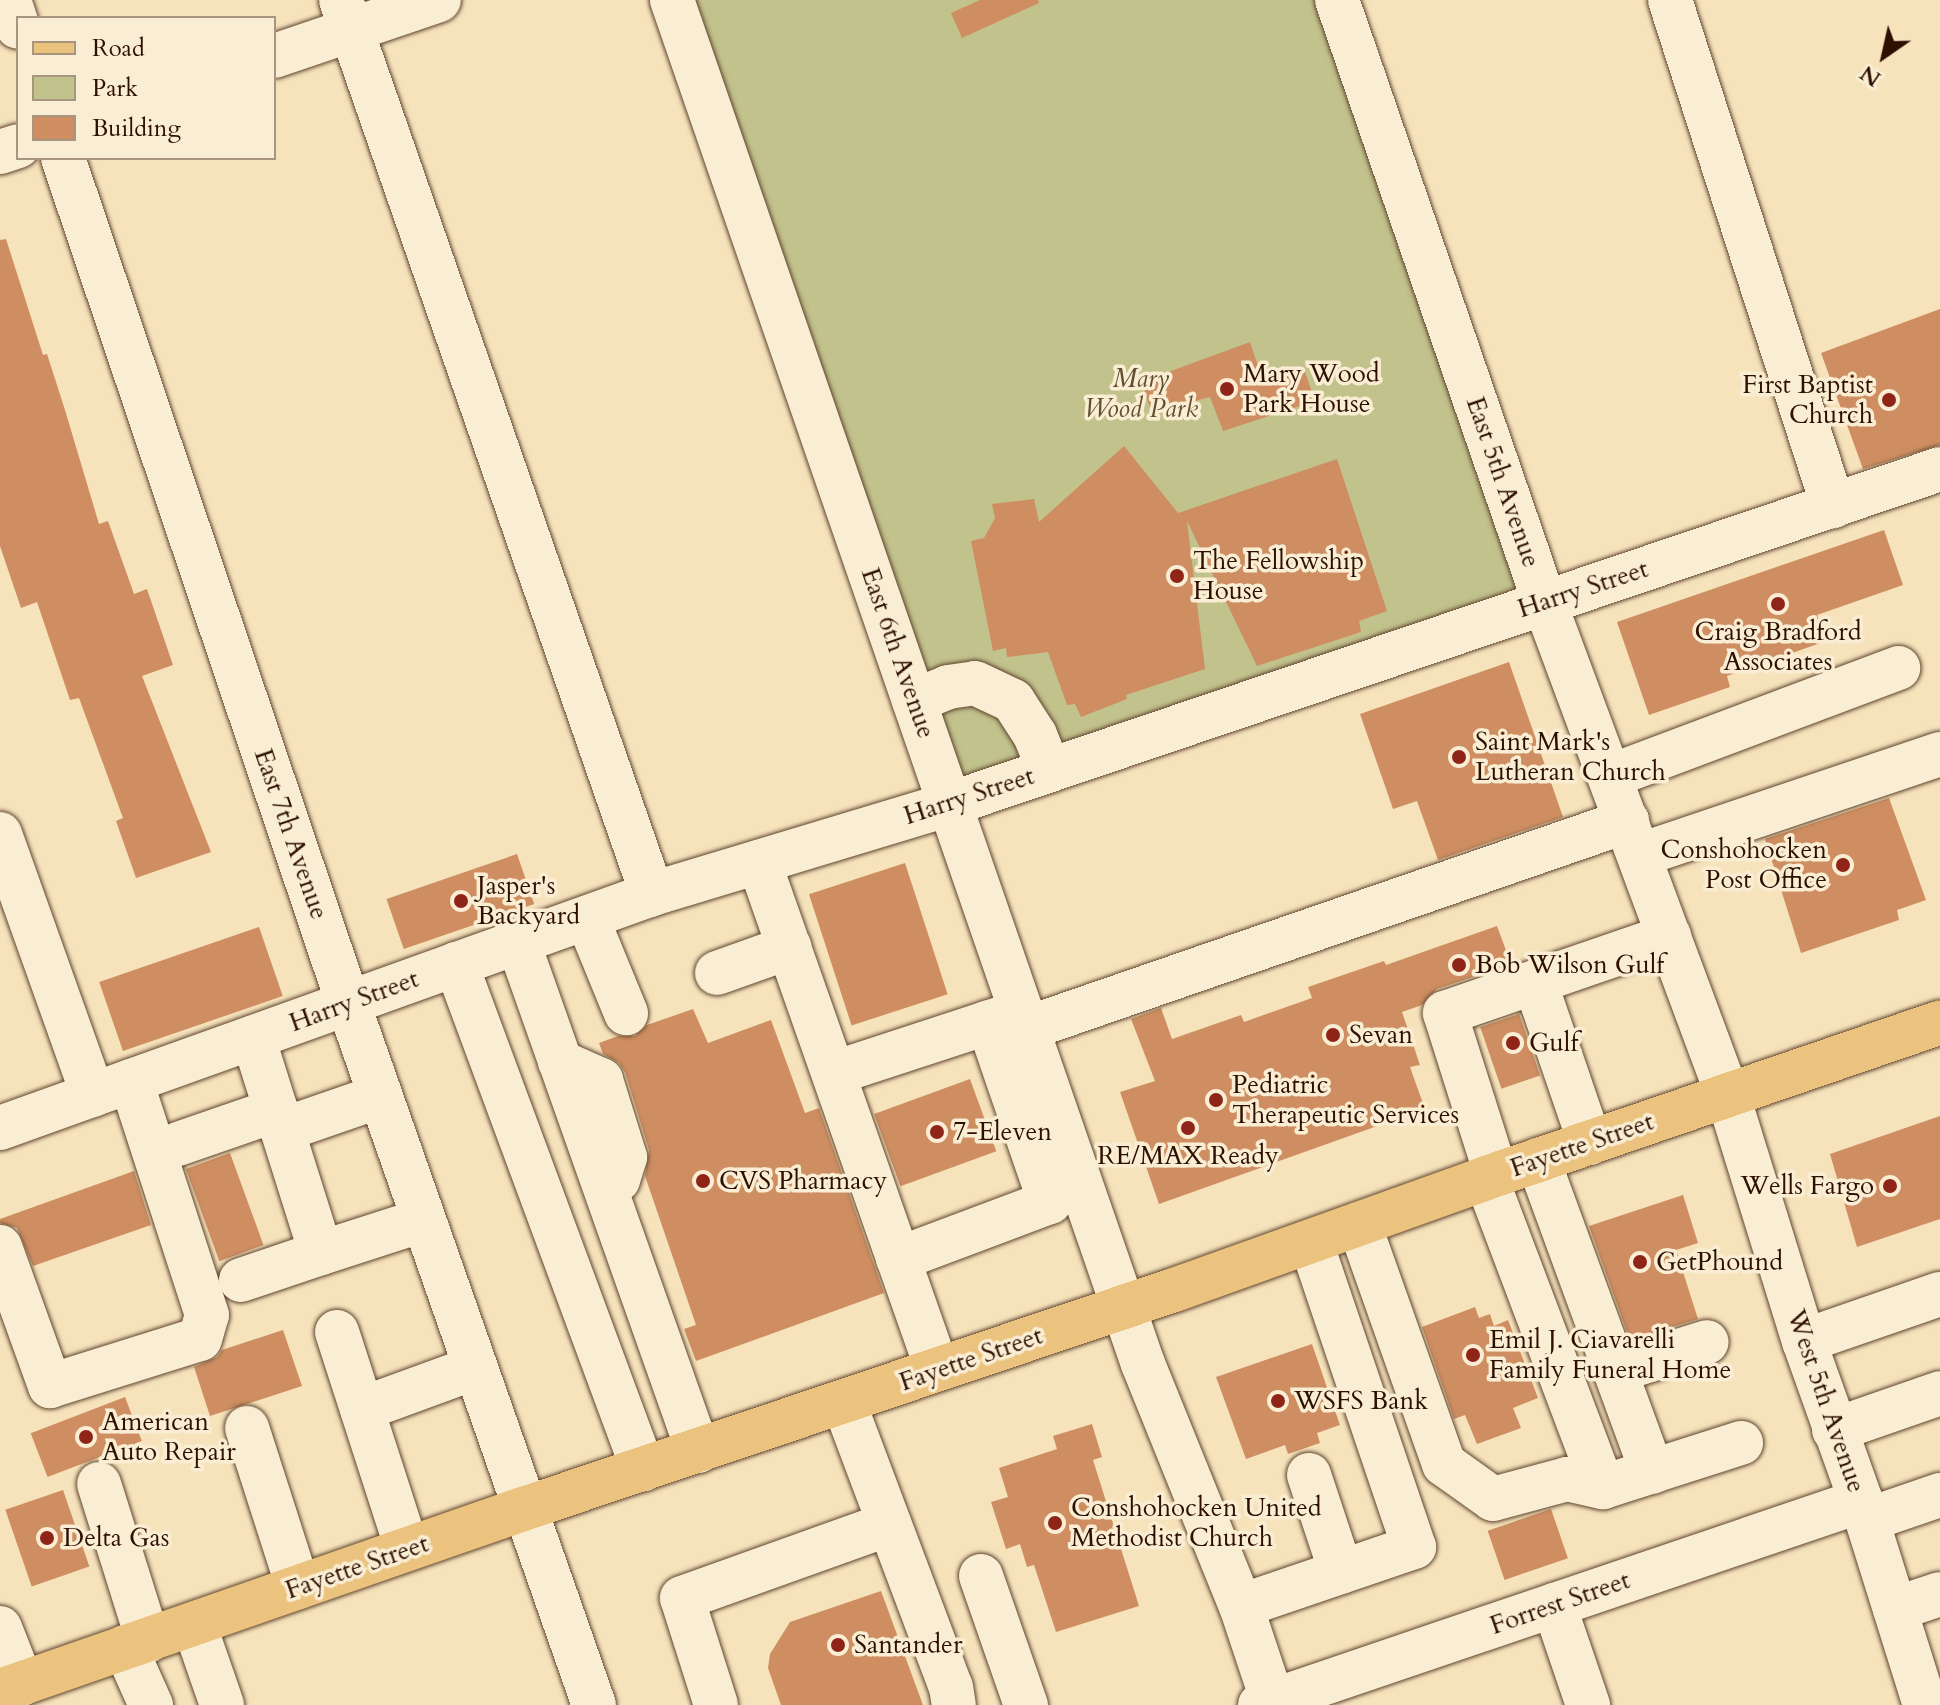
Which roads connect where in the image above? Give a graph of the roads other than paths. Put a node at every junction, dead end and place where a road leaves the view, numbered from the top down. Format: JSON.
{"nodes":[{"id":1,"x":9,"y":0,"type":"edge"},
{"id":2,"x":439,"y":0,"type":"edge"},
{"id":3,"x":672,"y":0,"type":"edge"},
{"id":4,"x":1337,"y":0,"type":"edge"},
{"id":5,"x":1670,"y":0,"type":"edge"},
{"id":6,"x":346,"y":14,"type":"edge"},
{"id":7,"x":16,"y":21,"type":"edge"},
{"id":8,"x":276,"y":55,"type":"edge"},
{"id":9,"x":64,"y":160,"type":"edge"},
{"id":10,"x":1940,"y":469,"type":"edge"},
{"id":11,"x":1833,"y":506,"type":"junction"},
{"id":12,"x":1544,"y":601,"type":"junction"},
{"id":13,"x":1898,"y":668,"type":"dead end"},
{"id":14,"x":914,"y":701,"type":"junction"},
{"id":15,"x":1940,"y":754,"type":"edge"},
{"id":16,"x":1049,"y":770,"type":"junction"},
{"id":17,"x":1611,"y":776,"type":"junction"},
{"id":18,"x":950,"y":804,"type":"junction"},
{"id":19,"x":0,"y":834,"type":"edge"},
{"id":20,"x":1633,"y":838,"type":"junction"},
{"id":21,"x":759,"y":862,"type":"junction"},
{"id":22,"x":652,"y":894,"type":"junction"},
{"id":23,"x":587,"y":918,"type":"junction"},
{"id":24,"x":1669,"y":936,"type":"junction"},
{"id":25,"x":518,"y":942,"type":"junction"},
{"id":26,"x":790,"y":947,"type":"junction"},
{"id":27,"x":456,"y":964,"type":"junction"},
{"id":28,"x":717,"y":973,"type":"dead end"},
{"id":29,"x":1535,"y":982,"type":"junction"},
{"id":30,"x":348,"y":1003,"type":"junction"},
{"id":31,"x":626,"y":1013,"type":"dead end"},
{"id":32,"x":1012,"y":1021,"type":"junction"},
{"id":33,"x":1940,"y":1023,"type":"edge"},
{"id":34,"x":253,"y":1037,"type":"junction"},
{"id":35,"x":553,"y":1042,"type":"junction"},
{"id":36,"x":487,"y":1047,"type":"junction"},
{"id":37,"x":834,"y":1073,"type":"junction"},
{"id":38,"x":112,"y":1088,"type":"junction"},
{"id":39,"x":380,"y":1096,"type":"junction"},
{"id":40,"x":1728,"y":1096,"type":"junction"},
{"id":41,"x":279,"y":1120,"type":"junction"},
{"id":42,"x":0,"y":1128,"type":"edge"},
{"id":43,"x":1590,"y":1143,"type":"junction"},
{"id":44,"x":178,"y":1144,"type":"dead end"},
{"id":45,"x":1538,"y":1160,"type":"junction"},
{"id":46,"x":1491,"y":1176,"type":"junction"},
{"id":47,"x":1068,"y":1198,"type":"junction"},
{"id":48,"x":423,"y":1220,"type":"junction"},
{"id":49,"x":1359,"y":1224,"type":"junction"},
{"id":50,"x":1311,"y":1242,"type":"junction"},
{"id":51,"x":0,"y":1247,"type":"edge"},
{"id":52,"x":321,"y":1253,"type":"junction"},
{"id":53,"x":898,"y":1259,"type":"junction"},
{"id":54,"x":241,"y":1280,"type":"dead end"},
{"id":55,"x":1940,"y":1294,"type":"edge"},
{"id":56,"x":1124,"y":1306,"type":"junction"},
{"id":57,"x":337,"y":1332,"type":"dead end"},
{"id":58,"x":1804,"y":1341,"type":"junction"},
{"id":59,"x":1707,"y":1342,"type":"dead end"},
{"id":60,"x":474,"y":1368,"type":"junction"},
{"id":61,"x":937,"y":1369,"type":"junction"},
{"id":62,"x":1615,"y":1371,"type":"junction"},
{"id":63,"x":1940,"y":1393,"type":"edge"},
{"id":64,"x":844,"y":1403,"type":"junction"},
{"id":65,"x":362,"y":1409,"type":"junction"},
{"id":66,"x":247,"y":1428,"type":"dead end"},
{"id":67,"x":1834,"y":1430,"type":"junction"},
{"id":68,"x":1741,"y":1443,"type":"dead end"},
{"id":69,"x":698,"y":1451,"type":"junction"},
{"id":70,"x":643,"y":1469,"type":"junction"},
{"id":71,"x":1652,"y":1472,"type":"junction"},
{"id":72,"x":1309,"y":1475,"type":"dead end"},
{"id":73,"x":99,"y":1484,"type":"dead end"},
{"id":74,"x":1603,"y":1487,"type":"junction"},
{"id":75,"x":1940,"y":1495,"type":"edge"},
{"id":76,"x":523,"y":1509,"type":"junction"},
{"id":77,"x":1864,"y":1511,"type":"junction"},
{"id":78,"x":889,"y":1524,"type":"junction"},
{"id":79,"x":407,"y":1549,"type":"junction"},
{"id":80,"x":1341,"y":1572,"type":"junction"},
{"id":81,"x":981,"y":1576,"type":"dead end"},
{"id":82,"x":298,"y":1587,"type":"junction"},
{"id":83,"x":1940,"y":1594,"type":"edge"},
{"id":84,"x":1554,"y":1605,"type":"junction"},
{"id":85,"x":1241,"y":1606,"type":"junction"},
{"id":86,"x":1895,"y":1609,"type":"junction"},
{"id":87,"x":194,"y":1624,"type":"junction"},
{"id":88,"x":0,"y":1628,"type":"edge"},
{"id":89,"x":136,"y":1644,"type":"junction"},
{"id":90,"x":11,"y":1687,"type":"edge"},
{"id":91,"x":1269,"y":1704,"type":"edge"},
{"id":92,"x":151,"y":1705,"type":"edge"},
{"id":93,"x":222,"y":1705,"type":"edge"},
{"id":94,"x":594,"y":1705,"type":"edge"},
{"id":95,"x":716,"y":1705,"type":"edge"},
{"id":96,"x":954,"y":1705,"type":"edge"},
{"id":97,"x":1026,"y":1705,"type":"edge"},
{"id":98,"x":1588,"y":1705,"type":"edge"},
{"id":99,"x":1925,"y":1705,"type":"edge"}],
"edges":[{"from":1,"to":7,"type":"street"},
{"from":2,"to":6,"type":"street"},
{"from":3,"to":14,"type":"street","name":"East 6th Avenue"},
{"from":4,"to":12,"type":"street","name":"East 5th Avenue"},
{"from":5,"to":11,"type":"street"},
{"from":6,"to":8,"type":"street"},
{"from":6,"to":22,"type":"street"},
{"from":9,"to":30,"type":"street","name":"East 7th Avenue"},
{"from":10,"to":11,"type":"street","name":"Harry Street"},
{"from":11,"to":12,"type":"street","name":"Harry Street"},
{"from":12,"to":16,"type":"street","name":"Harry Street"},
{"from":12,"to":17,"type":"street","name":"East 5th Avenue"},
{"from":13,"to":17,"type":"street"},
{"from":14,"to":16,"type":"street"},
{"from":14,"to":18,"type":"street","name":"East 6th Avenue"},
{"from":15,"to":20,"type":"street"},
{"from":16,"to":18,"type":"street","name":"Harry Street"},
{"from":17,"to":20,"type":"street","name":"East 5th Avenue"},
{"from":18,"to":21,"type":"street","name":"Harry Street"},
{"from":18,"to":32,"type":"street","name":"East 6th Avenue"},
{"from":19,"to":38,"type":"street"},
{"from":20,"to":24,"type":"street","name":"East 5th Avenue"},
{"from":20,"to":32,"type":"street"},
{"from":21,"to":22,"type":"street","name":"Harry Street"},
{"from":21,"to":26,"type":"street"},
{"from":22,"to":23,"type":"street","name":"Harry Street"},
{"from":23,"to":25,"type":"street","name":"Harry Street"},
{"from":23,"to":31,"type":"street"},
{"from":24,"to":29,"type":"street"},
{"from":24,"to":40,"type":"street","name":"East 5th Avenue"},
{"from":25,"to":27,"type":"street","name":"Harry Street"},
{"from":25,"to":35,"type":"street"},
{"from":26,"to":28,"type":"street"},
{"from":26,"to":37,"type":"street"},
{"from":27,"to":30,"type":"street","name":"Harry Street"},
{"from":27,"to":36,"type":"street"},
{"from":29,"to":43,"type":"street"},
{"from":29,"to":46,"type":"street"},
{"from":30,"to":34,"type":"street","name":"Harry Street"},
{"from":30,"to":39,"type":"street","name":"East 7th Avenue"},
{"from":32,"to":37,"type":"street"},
{"from":32,"to":47,"type":"street","name":"East 6th Avenue"},
{"from":33,"to":40,"type":"main road","name":"Fayette Street"},
{"from":34,"to":38,"type":"street","name":"Harry Street"},
{"from":34,"to":41,"type":"street"},
{"from":35,"to":36,"type":"street"},
{"from":35,"to":69,"type":"street"},
{"from":36,"to":70,"type":"street"},
{"from":37,"to":53,"type":"street"},
{"from":38,"to":42,"type":"street","name":"Harry Street"},
{"from":38,"to":51,"type":"street"},
{"from":39,"to":41,"type":"street"},
{"from":39,"to":48,"type":"street","name":"East 7th Avenue"},
{"from":40,"to":43,"type":"main road","name":"Fayette Street"},
{"from":40,"to":58,"type":"street","name":"West 5th Avenue"},
{"from":41,"to":44,"type":"street"},
{"from":41,"to":52,"type":"street"},
{"from":43,"to":45,"type":"main road","name":"Fayette Street"},
{"from":45,"to":46,"type":"main road","name":"Fayette Street"},
{"from":45,"to":62,"type":"street"},
{"from":46,"to":49,"type":"main road","name":"Fayette Street"},
{"from":46,"to":74,"type":"street"},
{"from":47,"to":53,"type":"street"},
{"from":47,"to":56,"type":"street","name":"East 6th Avenue"},
{"from":48,"to":52,"type":"street"},
{"from":48,"to":60,"type":"street","name":"East 7th Avenue"},
{"from":49,"to":50,"type":"main road","name":"Fayette Street"},
{"from":49,"to":74,"type":"street"},
{"from":50,"to":56,"type":"main road","name":"Fayette Street"},
{"from":50,"to":80,"type":"street"},
{"from":52,"to":54,"type":"street"},
{"from":53,"to":61,"type":"street"},
{"from":55,"to":58,"type":"street"},
{"from":56,"to":61,"type":"main road","name":"Fayette Street"},
{"from":56,"to":85,"type":"street","name":"East 6th Avenue"},
{"from":57,"to":65,"type":"street"},
{"from":58,"to":67,"type":"street","name":"West 5th Avenue"},
{"from":59,"to":62,"type":"street"},
{"from":60,"to":65,"type":"street"},
{"from":60,"to":76,"type":"street","name":"East 7th Avenue"},
{"from":61,"to":64,"type":"main road","name":"Fayette Street"},
{"from":62,"to":71,"type":"street"},
{"from":63,"to":67,"type":"street"},
{"from":64,"to":69,"type":"main road","name":"Fayette Street"},
{"from":64,"to":78,"type":"street"},
{"from":65,"to":79,"type":"street"},
{"from":66,"to":82,"type":"street"},
{"from":67,"to":77,"type":"street","name":"West 5th Avenue"},
{"from":68,"to":71,"type":"street"},
{"from":69,"to":70,"type":"main road","name":"Fayette Street"},
{"from":70,"to":76,"type":"main road","name":"Fayette Street"},
{"from":71,"to":74,"type":"street"},
{"from":72,"to":80,"type":"street"},
{"from":73,"to":89,"type":"street"},
{"from":75,"to":77,"type":"street","name":"Forrest Street"},
{"from":76,"to":79,"type":"main road","name":"Fayette Street"},
{"from":76,"to":94,"type":"street","name":"East 7th Avenue"},
{"from":77,"to":84,"type":"street","name":"Forrest Street"},
{"from":77,"to":86,"type":"street","name":"West 5th Avenue"},
{"from":78,"to":95,"type":"street"},
{"from":78,"to":96,"type":"street"},
{"from":79,"to":82,"type":"main road","name":"Fayette Street"},
{"from":80,"to":85,"type":"street"},
{"from":81,"to":97,"type":"street"},
{"from":82,"to":87,"type":"main road","name":"Fayette Street"},
{"from":83,"to":86,"type":"street"},
{"from":84,"to":91,"type":"street","name":"Forrest Street"},
{"from":84,"to":98,"type":"street"},
{"from":85,"to":91,"type":"street","name":"East 6th Avenue"},
{"from":86,"to":99,"type":"street","name":"West 5th Avenue"},
{"from":87,"to":89,"type":"main road","name":"Fayette Street"},
{"from":87,"to":93,"type":"street"},
{"from":88,"to":90,"type":"street"},
{"from":89,"to":90,"type":"main road","name":"Fayette Street"},
{"from":89,"to":92,"type":"street"}]}
